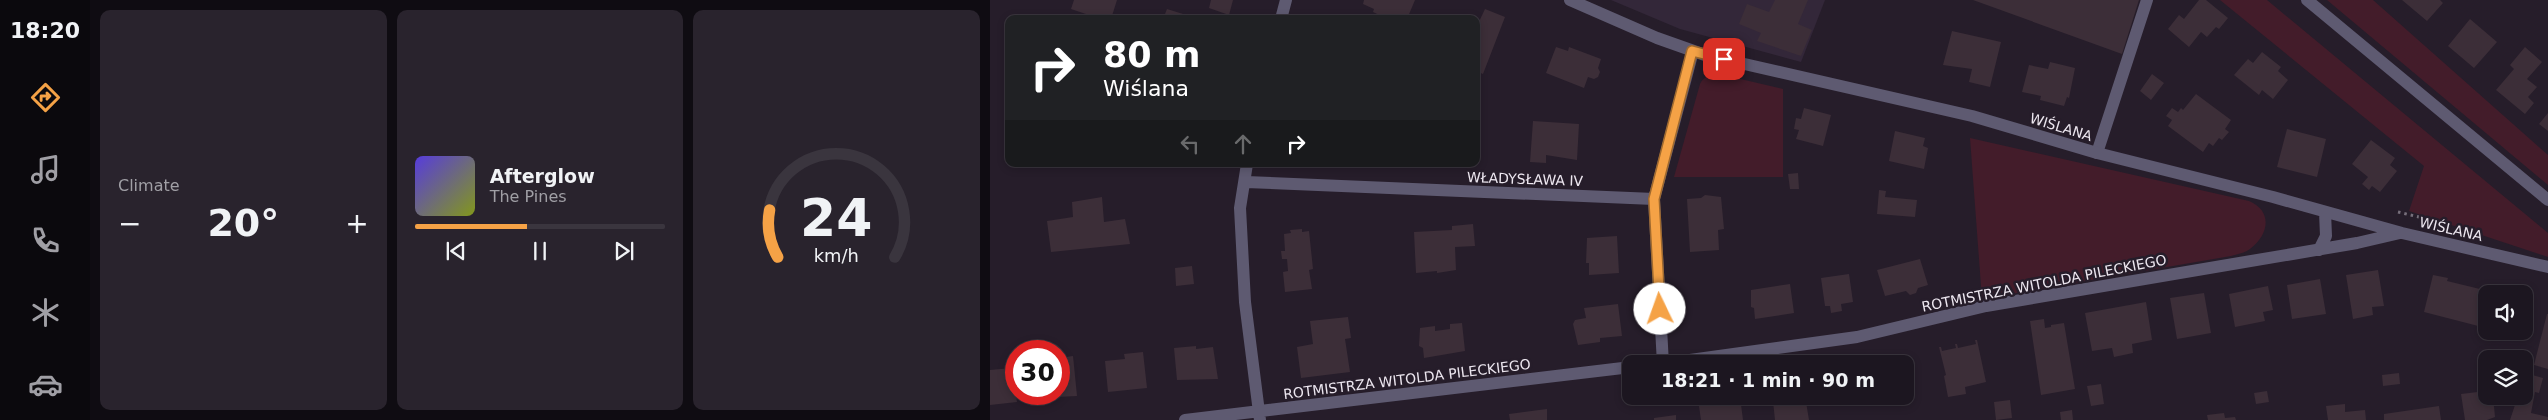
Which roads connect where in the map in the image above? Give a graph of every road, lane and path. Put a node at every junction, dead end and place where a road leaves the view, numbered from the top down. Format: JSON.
{"nodes":[{"id":1,"x":1286,"y":0,"type":"edge"},
{"id":2,"x":1570,"y":0,"type":"edge"},
{"id":3,"x":2147,"y":0,"type":"edge"},
{"id":4,"x":2307,"y":0,"type":"edge"},
{"id":5,"x":1282,"y":15,"type":"edge"},
{"id":6,"x":1692,"y":51,"type":"junction"},
{"id":7,"x":2097,"y":154,"type":"junction"},
{"id":8,"x":1247,"y":167,"type":"edge"},
{"id":9,"x":1246,"y":182,"type":"junction"},
{"id":10,"x":1654,"y":199,"type":"junction"},
{"id":11,"x":2548,"y":200,"type":"edge"},
{"id":12,"x":2325,"y":212,"type":"junction"},
{"id":13,"x":2402,"y":233,"type":"junction"},
{"id":14,"x":2319,"y":250,"type":"junction"},
{"id":15,"x":2548,"y":267,"type":"edge"},
{"id":16,"x":1662,"y":355,"type":"edge"},
{"id":17,"x":1727,"y":355,"type":"edge"},
{"id":18,"x":1622,"y":368,"type":"edge"},
{"id":19,"x":1259,"y":416,"type":"edge"},
{"id":20,"x":1185,"y":420,"type":"edge"}],
"edges":[{"from":1,"to":5,"type":"street"},
{"from":2,"to":6,"type":"street","name":"WIŚLANA"},
{"from":3,"to":7,"type":"street"},
{"from":4,"to":11,"type":"street"},
{"from":6,"to":7,"type":"street","name":"WIŚLANA"},
{"from":6,"to":10,"type":"street"},
{"from":7,"to":12,"type":"street","name":"WIŚLANA"},
{"from":8,"to":9,"type":"street"},
{"from":9,"to":10,"type":"street","name":"WŁADYSŁAWA IV"},
{"from":9,"to":19,"type":"street"},
{"from":10,"to":16,"type":"street"},
{"from":12,"to":13,"type":"street","name":"WIŚLANA"},
{"from":12,"to":14,"type":"street"},
{"from":13,"to":14,"type":"street","name":"ROTMISTRZA WITOLDA PILECKIEGO"},
{"from":13,"to":15,"type":"street","name":"WIŚLANA"},
{"from":14,"to":17,"type":"street","name":"ROTMISTRZA WITOLDA PILECKIEGO"},
{"from":18,"to":19,"type":"street","name":"ROTMISTRZA WITOLDA PILECKIEGO"},
{"from":19,"to":20,"type":"street","name":"ROTMISTRZA WITOLDA PILECKIEGO"}]}
